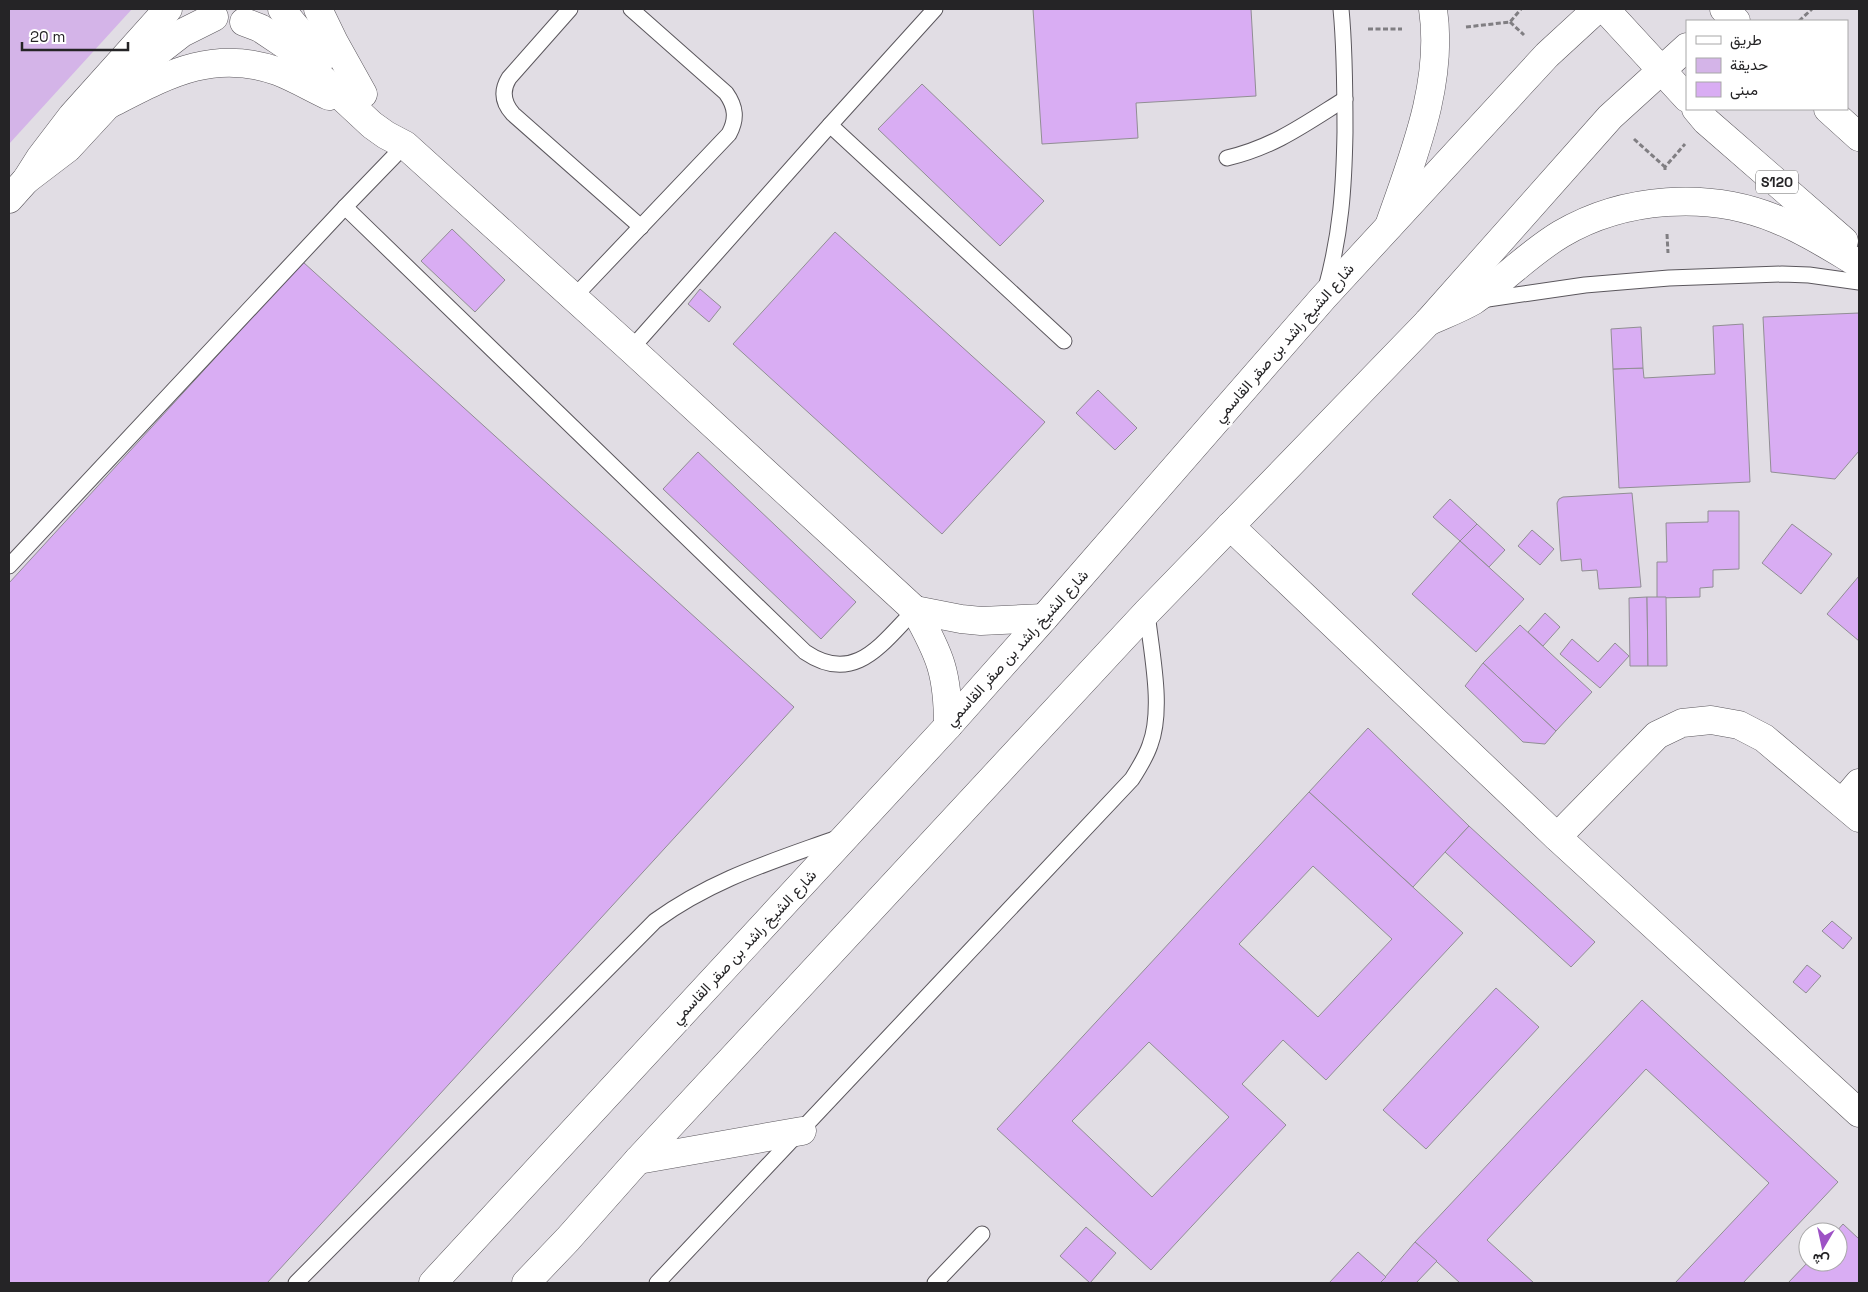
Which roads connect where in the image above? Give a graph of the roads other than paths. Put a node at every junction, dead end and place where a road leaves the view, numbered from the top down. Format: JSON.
{"nodes":[{"id":1,"x":168,"y":9,"type":"edge"},
{"id":2,"x":282,"y":9,"type":"edge"},
{"id":3,"x":318,"y":9,"type":"edge"},
{"id":4,"x":570,"y":9,"type":"edge"},
{"id":5,"x":631,"y":9,"type":"edge"},
{"id":6,"x":935,"y":9,"type":"edge"},
{"id":7,"x":1341,"y":9,"type":"edge"},
{"id":8,"x":1433,"y":9,"type":"edge"},
{"id":9,"x":1597,"y":9,"type":"edge"},
{"id":10,"x":1605,"y":9,"type":"edge"},
{"id":11,"x":209,"y":13,"type":"edge"},
{"id":12,"x":253,"y":15,"type":"edge"},
{"id":13,"x":1686,"y":48,"type":"edge"},
{"id":14,"x":1662,"y":69,"type":"junction"},
{"id":15,"x":1686,"y":97,"type":"edge"},
{"id":16,"x":1345,"y":98,"type":"junction"},
{"id":17,"x":358,"y":100,"type":"junction"},
{"id":18,"x":108,"y":106,"type":"junction"},
{"id":19,"x":1697,"y":110,"type":"edge"},
{"id":20,"x":1829,"y":110,"type":"edge"},
{"id":21,"x":830,"y":124,"type":"junction"},
{"id":22,"x":1859,"y":137,"type":"edge"},
{"id":23,"x":405,"y":145,"type":"junction"},
{"id":24,"x":1227,"y":158,"type":"dead end"},
{"id":25,"x":18,"y":190,"type":"edge"},
{"id":26,"x":345,"y":207,"type":"junction"},
{"id":27,"x":1389,"y":226,"type":"junction"},
{"id":28,"x":641,"y":227,"type":"junction"},
{"id":29,"x":1859,"y":254,"type":"edge"},
{"id":30,"x":1859,"y":264,"type":"edge"},
{"id":31,"x":1859,"y":282,"type":"edge"},
{"id":32,"x":572,"y":298,"type":"junction"},
{"id":33,"x":1323,"y":298,"type":"junction"},
{"id":34,"x":1472,"y":301,"type":"junction"},
{"id":35,"x":1428,"y":322,"type":"junction"},
{"id":36,"x":1064,"y":341,"type":"dead end"},
{"id":37,"x":631,"y":350,"type":"junction"},
{"id":38,"x":1230,"y":526,"type":"junction"},
{"id":39,"x":9,"y":566,"type":"edge"},
{"id":40,"x":914,"y":610,"type":"junction"},
{"id":41,"x":1147,"y":612,"type":"junction"},
{"id":42,"x":1044,"y":618,"type":"junction"},
{"id":43,"x":948,"y":726,"type":"junction"},
{"id":44,"x":1859,"y":782,"type":"edge"},
{"id":45,"x":1851,"y":811,"type":"edge"},
{"id":46,"x":848,"y":835,"type":"junction"},
{"id":47,"x":1557,"y":837,"type":"junction"},
{"id":48,"x":1859,"y":1112,"type":"edge"},
{"id":49,"x":802,"y":1131,"type":"junction"},
{"id":50,"x":638,"y":1160,"type":"junction"},
{"id":51,"x":982,"y":1234,"type":"dead end"},
{"id":52,"x":296,"y":1283,"type":"edge"},
{"id":53,"x":433,"y":1283,"type":"edge"},
{"id":54,"x":526,"y":1283,"type":"edge"},
{"id":55,"x":657,"y":1283,"type":"edge"},
{"id":56,"x":935,"y":1283,"type":"edge"}],
"edges":[{"from":1,"to":25,"type":"main road"},
{"from":2,"to":17,"type":"main road"},
{"from":3,"to":17,"type":"main road"},
{"from":4,"to":28,"type":"lane"},
{"from":5,"to":28,"type":"lane"},
{"from":6,"to":21,"type":"lane"},
{"from":7,"to":16,"type":"lane"},
{"from":8,"to":27,"type":"main road"},
{"from":9,"to":27,"type":"main road","name":"شارع الشيخ راشد بن صقر القاسمي"},
{"from":10,"to":14,"type":"main road"},
{"from":11,"to":12,"type":"main road"},
{"from":11,"to":18,"type":"main road"},
{"from":12,"to":17,"type":"main road"},
{"from":13,"to":14,"type":"main road"},
{"from":14,"to":15,"type":"main road"},
{"from":14,"to":35,"type":"main road"},
{"from":16,"to":24,"type":"lane"},
{"from":16,"to":33,"type":"lane"},
{"from":17,"to":18,"type":"main road"},
{"from":17,"to":23,"type":"main road"},
{"from":18,"to":25,"type":"main road"},
{"from":19,"to":29,"type":"main road","number":"S120"},
{"from":20,"to":22,"type":"main road"},
{"from":21,"to":36,"type":"lane"},
{"from":21,"to":37,"type":"lane"},
{"from":23,"to":26,"type":"lane"},
{"from":23,"to":32,"type":"main road"},
{"from":26,"to":39,"type":"lane"},
{"from":26,"to":40,"type":"lane"},
{"from":27,"to":33,"type":"main road","name":"شارع الشيخ راشد بن صقر القاسمي"},
{"from":28,"to":32,"type":"lane"},
{"from":30,"to":34,"type":"main road"},
{"from":31,"to":34,"type":"lane"},
{"from":32,"to":37,"type":"main road"},
{"from":33,"to":42,"type":"main road","name":"شارع الشيخ راشد بن صقر القاسمي"},
{"from":34,"to":35,"type":"main road"},
{"from":35,"to":38,"type":"main road"},
{"from":37,"to":40,"type":"main road"},
{"from":38,"to":41,"type":"main road"},
{"from":38,"to":47,"type":"main road"},
{"from":40,"to":42,"type":"main road"},
{"from":40,"to":43,"type":"main road"},
{"from":41,"to":49,"type":"lane"},
{"from":41,"to":50,"type":"main road"},
{"from":42,"to":43,"type":"main road","name":"شارع الشيخ راشد بن صقر القاسمي"},
{"from":43,"to":46,"type":"main road","name":"شارع الشيخ راشد بن صقر القاسمي"},
{"from":44,"to":45,"type":"main road"},
{"from":45,"to":47,"type":"main road"},
{"from":46,"to":52,"type":"lane"},
{"from":46,"to":53,"type":"main road","name":"شارع الشيخ راشد بن صقر القاسمي"},
{"from":47,"to":48,"type":"main road"},
{"from":49,"to":50,"type":"main road"},
{"from":49,"to":55,"type":"lane"},
{"from":50,"to":54,"type":"main road"},
{"from":51,"to":56,"type":"lane"}]}
